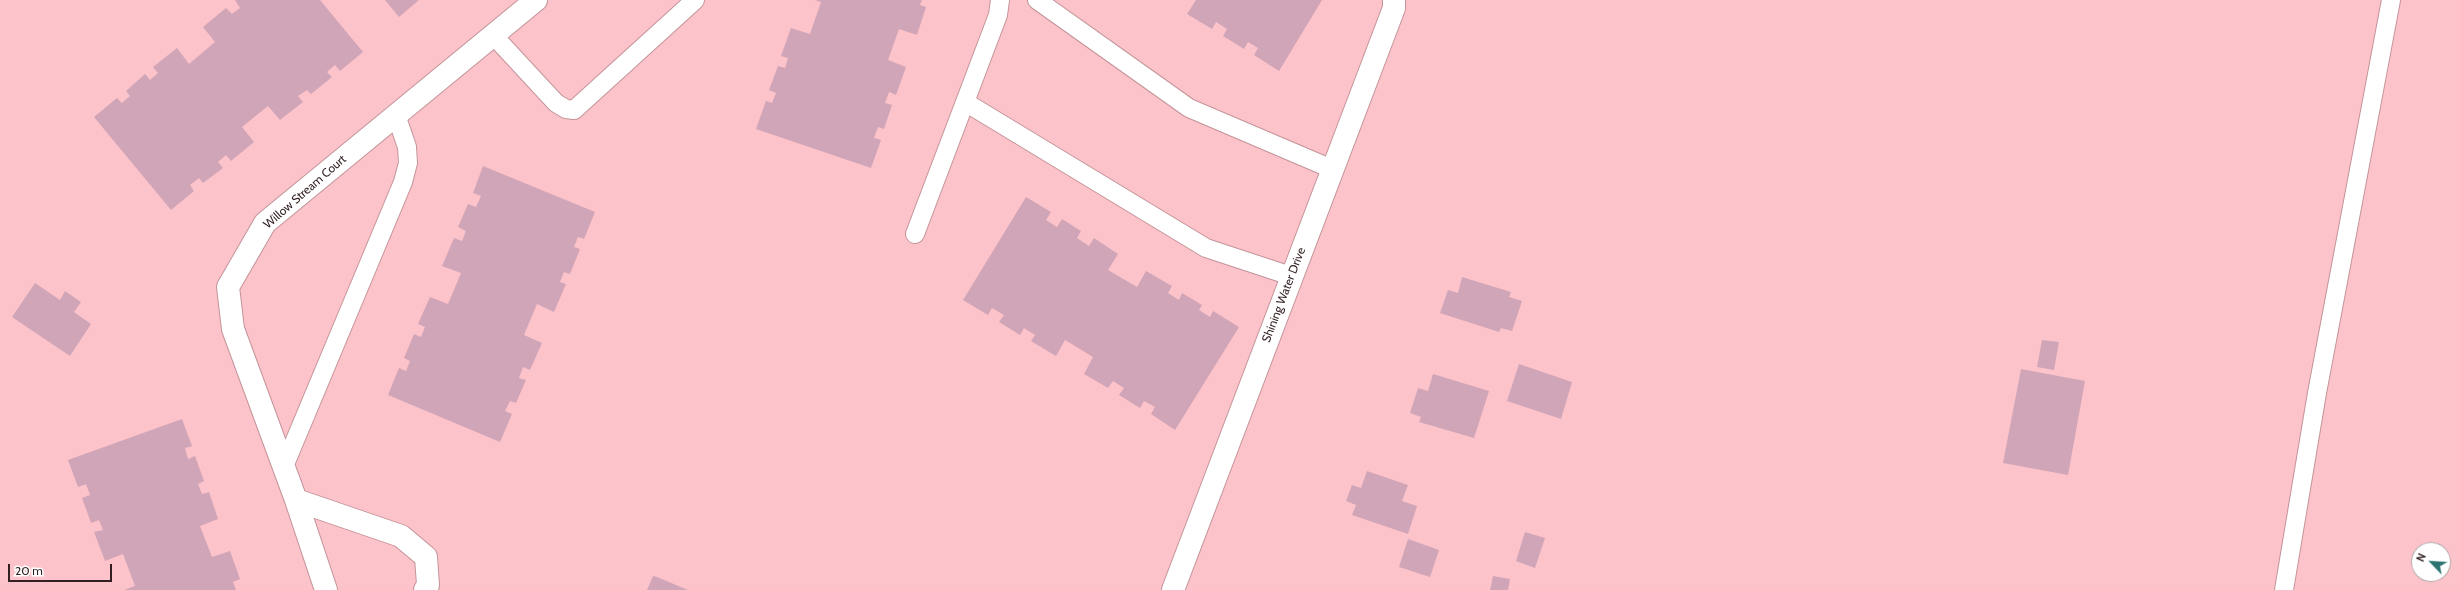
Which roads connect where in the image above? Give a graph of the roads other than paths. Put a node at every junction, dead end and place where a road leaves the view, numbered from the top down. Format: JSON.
{"nodes":[{"id":1,"x":536,"y":0,"type":"edge"},
{"id":2,"x":695,"y":0,"type":"edge"},
{"id":3,"x":1000,"y":0,"type":"edge"},
{"id":4,"x":1037,"y":0,"type":"edge"},
{"id":5,"x":1394,"y":0,"type":"edge"},
{"id":6,"x":2391,"y":0,"type":"edge"},
{"id":7,"x":493,"y":35,"type":"junction"},
{"id":8,"x":965,"y":102,"type":"junction"},
{"id":9,"x":396,"y":115,"type":"junction"},
{"id":10,"x":1332,"y":168,"type":"junction"},
{"id":11,"x":915,"y":234,"type":"dead end"},
{"id":12,"x":1291,"y":276,"type":"junction"},
{"id":13,"x":283,"y":469,"type":"junction"},
{"id":14,"x":296,"y":500,"type":"junction"},
{"id":15,"x":326,"y":590,"type":"edge"},
{"id":16,"x":426,"y":590,"type":"edge"},
{"id":17,"x":1173,"y":590,"type":"edge"},
{"id":18,"x":2284,"y":590,"type":"edge"}],
"edges":[{"from":1,"to":7,"type":"street","name":"Willow Stream Court"},
{"from":2,"to":7,"type":"lane"},
{"from":3,"to":8,"type":"lane"},
{"from":4,"to":10,"type":"lane"},
{"from":5,"to":10,"type":"street","name":"Shining Water Drive"},
{"from":6,"to":18,"type":"lane"},
{"from":7,"to":9,"type":"street","name":"Willow Stream Court"},
{"from":8,"to":11,"type":"lane"},
{"from":8,"to":12,"type":"lane"},
{"from":9,"to":13,"type":"lane"},
{"from":9,"to":13,"type":"street","name":"Willow Stream Court"},
{"from":10,"to":12,"type":"street","name":"Shining Water Drive"},
{"from":12,"to":17,"type":"street","name":"Shining Water Drive"},
{"from":13,"to":14,"type":"street","name":"Willow Stream Court"},
{"from":14,"to":15,"type":"street","name":"Willow Stream Court"},
{"from":14,"to":16,"type":"street"}]}
